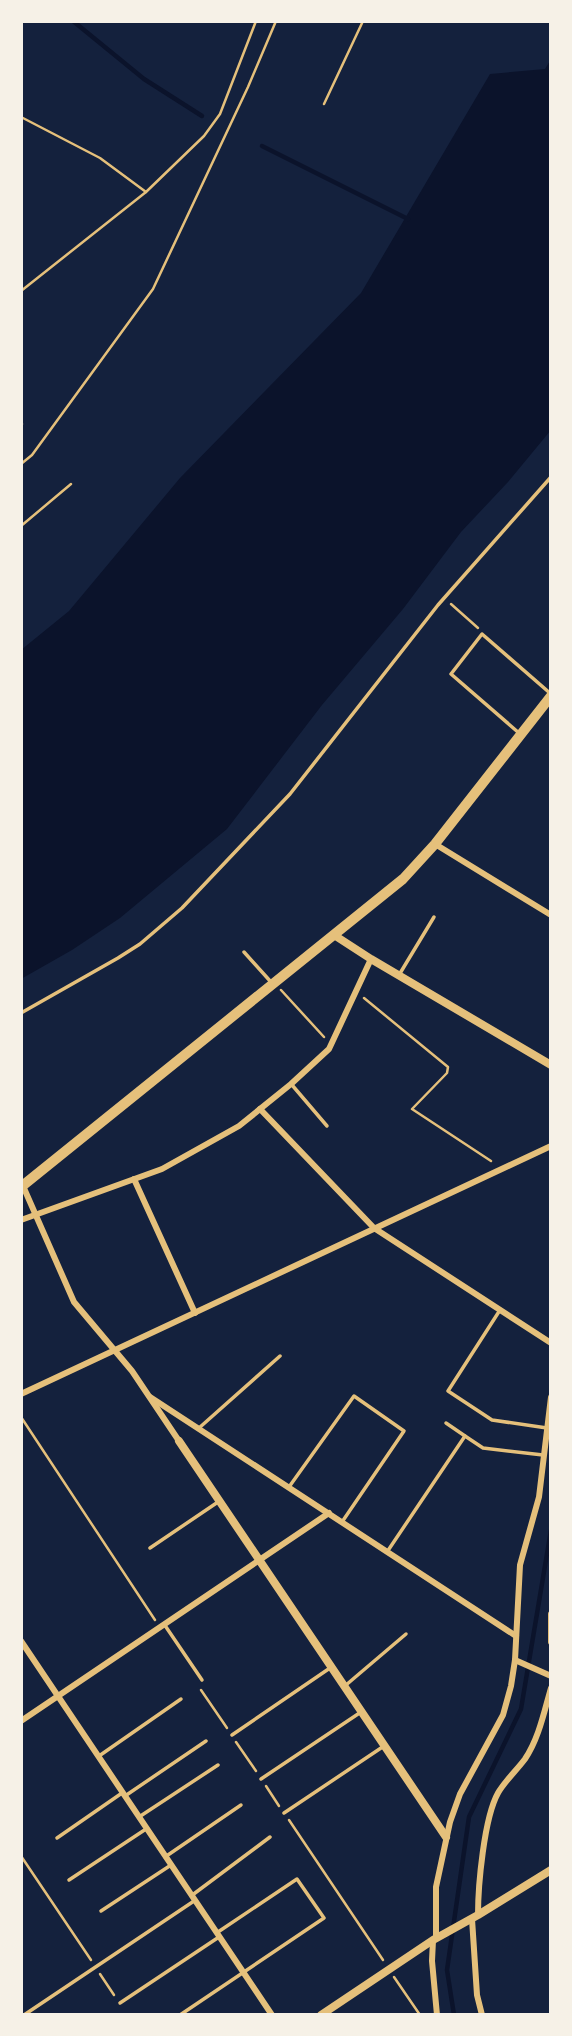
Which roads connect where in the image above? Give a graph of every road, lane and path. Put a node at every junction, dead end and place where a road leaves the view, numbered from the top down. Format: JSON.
{"nodes":[{"id":1,"x":256,"y":21,"type":"edge"},
{"id":2,"x":276,"y":21,"type":"edge"},
{"id":3,"x":363,"y":21,"type":"edge"},
{"id":4,"x":324,"y":104,"type":"dead end"},
{"id":5,"x":21,"y":117,"type":"edge"},
{"id":6,"x":146,"y":192,"type":"junction"},
{"id":7,"x":21,"y":291,"type":"edge"},
{"id":8,"x":21,"y":464,"type":"edge"},
{"id":9,"x":551,"y":477,"type":"edge"},
{"id":10,"x":71,"y":484,"type":"dead end"},
{"id":11,"x":21,"y":526,"type":"edge"},
{"id":12,"x":444,"y":598,"type":"junction"},
{"id":13,"x":482,"y":634,"type":"junction"},
{"id":14,"x":551,"y":695,"type":"edge"},
{"id":15,"x":519,"y":734,"type":"junction"},
{"id":16,"x":435,"y":844,"type":"junction"},
{"id":17,"x":551,"y":915,"type":"edge"},
{"id":18,"x":433,"y":917,"type":"dead end"},
{"id":19,"x":334,"y":935,"type":"junction"},
{"id":20,"x":244,"y":952,"type":"dead end"},
{"id":21,"x":371,"y":959,"type":"junction"},
{"id":22,"x":398,"y":976,"type":"junction"},
{"id":23,"x":273,"y":984,"type":"junction"},
{"id":24,"x":356,"y":991,"type":"junction"},
{"id":25,"x":21,"y":1013,"type":"edge"},
{"id":26,"x":332,"y":1044,"type":"junction"},
{"id":27,"x":551,"y":1065,"type":"edge"},
{"id":28,"x":291,"y":1084,"type":"junction"},
{"id":29,"x":260,"y":1109,"type":"junction"},
{"id":30,"x":327,"y":1126,"type":"dead end"},
{"id":31,"x":551,"y":1146,"type":"edge"},
{"id":32,"x":498,"y":1171,"type":"junction"},
{"id":33,"x":134,"y":1179,"type":"junction"},
{"id":34,"x":22,"y":1186,"type":"edge"},
{"id":35,"x":37,"y":1214,"type":"junction"},
{"id":36,"x":21,"y":1220,"type":"edge"},
{"id":37,"x":374,"y":1228,"type":"junction"},
{"id":38,"x":500,"y":1310,"type":"junction"},
{"id":39,"x":195,"y":1313,"type":"junction"},
{"id":40,"x":551,"y":1343,"type":"edge"},
{"id":41,"x":115,"y":1350,"type":"junction"},
{"id":42,"x":280,"y":1356,"type":"dead end"},
{"id":43,"x":21,"y":1394,"type":"edge"},
{"id":44,"x":150,"y":1397,"type":"junction"},
{"id":45,"x":551,"y":1397,"type":"edge"},
{"id":46,"x":551,"y":1404,"type":"edge"},
{"id":47,"x":21,"y":1417,"type":"edge"},
{"id":48,"x":446,"y":1423,"type":"dead end"},
{"id":49,"x":199,"y":1428,"type":"junction"},
{"id":50,"x":547,"y":1428,"type":"junction"},
{"id":51,"x":465,"y":1436,"type":"junction"},
{"id":52,"x":179,"y":1441,"type":"joint"},
{"id":53,"x":545,"y":1455,"type":"junction"},
{"id":54,"x":289,"y":1487,"type":"junction"},
{"id":55,"x":220,"y":1501,"type":"junction"},
{"id":56,"x":329,"y":1513,"type":"junction"},
{"id":57,"x":342,"y":1522,"type":"junction"},
{"id":58,"x":150,"y":1548,"type":"dead end"},
{"id":59,"x":387,"y":1552,"type":"junction"},
{"id":60,"x":260,"y":1560,"type":"junction"},
{"id":61,"x":551,"y":1614,"type":"edge"},
{"id":62,"x":162,"y":1626,"type":"junction"},
{"id":63,"x":406,"y":1634,"type":"dead end"},
{"id":64,"x":516,"y":1636,"type":"junction"},
{"id":65,"x":551,"y":1642,"type":"edge"},
{"id":66,"x":23,"y":1646,"type":"edge"},
{"id":67,"x":516,"y":1660,"type":"junction"},
{"id":68,"x":331,"y":1667,"type":"junction"},
{"id":69,"x":551,"y":1676,"type":"edge"},
{"id":70,"x":202,"y":1680,"type":"dead end"},
{"id":71,"x":345,"y":1686,"type":"junction"},
{"id":72,"x":551,"y":1688,"type":"edge"},
{"id":73,"x":202,"y":1690,"type":"dead end"},
{"id":74,"x":59,"y":1696,"type":"junction"},
{"id":75,"x":181,"y":1699,"type":"dead end"},
{"id":76,"x":362,"y":1712,"type":"junction"},
{"id":77,"x":21,"y":1721,"type":"edge"},
{"id":78,"x":232,"y":1735,"type":"junction"},
{"id":79,"x":206,"y":1741,"type":"dead end"},
{"id":80,"x":384,"y":1746,"type":"junction"},
{"id":81,"x":99,"y":1756,"type":"junction"},
{"id":82,"x":218,"y":1765,"type":"dead end"},
{"id":83,"x":261,"y":1779,"type":"junction"},
{"id":84,"x":124,"y":1794,"type":"junction"},
{"id":85,"x":241,"y":1805,"type":"dead end"},
{"id":86,"x":284,"y":1813,"type":"junction"},
{"id":87,"x":139,"y":1817,"type":"junction"},
{"id":88,"x":147,"y":1829,"type":"junction"},
{"id":89,"x":270,"y":1837,"type":"dead end"},
{"id":90,"x":446,"y":1837,"type":"junction"},
{"id":91,"x":57,"y":1838,"type":"dead end"},
{"id":92,"x":21,"y":1856,"type":"edge"},
{"id":93,"x":165,"y":1857,"type":"junction"},
{"id":94,"x":171,"y":1866,"type":"junction"},
{"id":95,"x":551,"y":1870,"type":"edge"},
{"id":96,"x":69,"y":1881,"type":"dead end"},
{"id":97,"x":193,"y":1898,"type":"junction"},
{"id":98,"x":102,"y":1911,"type":"dead end"},
{"id":99,"x":472,"y":1919,"type":"junction"},
{"id":100,"x":218,"y":1935,"type":"junction"},
{"id":101,"x":438,"y":1937,"type":"junction"},
{"id":102,"x":385,"y":1963,"type":"dead end"},
{"id":103,"x":95,"y":1967,"type":"junction"},
{"id":104,"x":244,"y":1973,"type":"junction"},
{"id":105,"x":393,"y":1976,"type":"dead end"},
{"id":106,"x":120,"y":2003,"type":"joint"},
{"id":107,"x":24,"y":2015,"type":"edge"},
{"id":108,"x":180,"y":2015,"type":"edge"},
{"id":109,"x":272,"y":2015,"type":"edge"},
{"id":110,"x":321,"y":2015,"type":"edge"},
{"id":111,"x":420,"y":2015,"type":"edge"},
{"id":112,"x":437,"y":2015,"type":"edge"},
{"id":113,"x":482,"y":2015,"type":"edge"}],
"edges":[{"from":1,"to":6,"type":"path"},
{"from":2,"to":8,"type":"path"},
{"from":3,"to":4,"type":"path"},
{"from":5,"to":6,"type":"path"},
{"from":6,"to":7,"type":"path"},
{"from":9,"to":12,"type":"lane"},
{"from":10,"to":11,"type":"path"},
{"from":12,"to":13,"type":"path"},
{"from":12,"to":25,"type":"lane"},
{"from":13,"to":14,"type":"lane"},
{"from":13,"to":15,"type":"lane"},
{"from":14,"to":15,"type":"main road"},
{"from":15,"to":16,"type":"main road"},
{"from":16,"to":17,"type":"street"},
{"from":16,"to":19,"type":"main road"},
{"from":18,"to":22,"type":"lane"},
{"from":19,"to":21,"type":"street"},
{"from":19,"to":23,"type":"main road"},
{"from":20,"to":23,"type":"lane"},
{"from":21,"to":22,"type":"street"},
{"from":21,"to":24,"type":"street"},
{"from":22,"to":27,"type":"street"},
{"from":23,"to":26,"type":"path"},
{"from":23,"to":34,"type":"main road"},
{"from":24,"to":26,"type":"street"},
{"from":24,"to":32,"type":"path"},
{"from":26,"to":28,"type":"street"},
{"from":28,"to":29,"type":"street"},
{"from":28,"to":30,"type":"lane"},
{"from":29,"to":33,"type":"street"},
{"from":29,"to":37,"type":"street"},
{"from":31,"to":32,"type":"street"},
{"from":32,"to":37,"type":"street"},
{"from":33,"to":35,"type":"street"},
{"from":33,"to":39,"type":"street"},
{"from":34,"to":35,"type":"street"},
{"from":35,"to":36,"type":"street"},
{"from":35,"to":41,"type":"street"},
{"from":37,"to":38,"type":"street"},
{"from":37,"to":39,"type":"street"},
{"from":38,"to":40,"type":"street"},
{"from":38,"to":50,"type":"lane"},
{"from":39,"to":41,"type":"street"},
{"from":41,"to":43,"type":"street"},
{"from":41,"to":44,"type":"street"},
{"from":42,"to":49,"type":"lane"},
{"from":44,"to":49,"type":"street"},
{"from":44,"to":52,"type":"street"},
{"from":45,"to":46,"type":"street"},
{"from":46,"to":50,"type":"street"},
{"from":47,"to":62,"type":"path"},
{"from":48,"to":51,"type":"lane"},
{"from":49,"to":54,"type":"street"},
{"from":50,"to":53,"type":"street"},
{"from":51,"to":53,"type":"lane"},
{"from":51,"to":59,"type":"lane"},
{"from":52,"to":55,"type":"street"},
{"from":53,"to":64,"type":"street"},
{"from":54,"to":56,"type":"street"},
{"from":54,"to":57,"type":"lane"},
{"from":55,"to":58,"type":"lane"},
{"from":55,"to":60,"type":"street"},
{"from":56,"to":57,"type":"street"},
{"from":56,"to":60,"type":"street"},
{"from":57,"to":59,"type":"street"},
{"from":59,"to":64,"type":"street"},
{"from":60,"to":62,"type":"street"},
{"from":60,"to":68,"type":"street"},
{"from":61,"to":65,"type":"street"},
{"from":62,"to":70,"type":"lane"},
{"from":62,"to":74,"type":"street"},
{"from":63,"to":71,"type":"lane"},
{"from":64,"to":67,"type":"street"},
{"from":66,"to":74,"type":"street"},
{"from":67,"to":69,"type":"street"},
{"from":67,"to":90,"type":"street"},
{"from":68,"to":71,"type":"street"},
{"from":68,"to":78,"type":"lane"},
{"from":71,"to":76,"type":"street"},
{"from":72,"to":99,"type":"street"},
{"from":73,"to":78,"type":"path"},
{"from":74,"to":77,"type":"street"},
{"from":74,"to":81,"type":"street"},
{"from":75,"to":81,"type":"lane"},
{"from":76,"to":80,"type":"street"},
{"from":76,"to":83,"type":"lane"},
{"from":78,"to":83,"type":"path"},
{"from":79,"to":84,"type":"lane"},
{"from":80,"to":86,"type":"lane"},
{"from":80,"to":90,"type":"street"},
{"from":81,"to":84,"type":"street"},
{"from":82,"to":87,"type":"lane"},
{"from":83,"to":86,"type":"path"},
{"from":84,"to":87,"type":"street"},
{"from":84,"to":91,"type":"lane"},
{"from":85,"to":93,"type":"lane"},
{"from":86,"to":102,"type":"path"},
{"from":87,"to":88,"type":"street"},
{"from":88,"to":93,"type":"street"},
{"from":88,"to":96,"type":"lane"},
{"from":89,"to":97,"type":"lane"},
{"from":90,"to":101,"type":"street"},
{"from":92,"to":103,"type":"path"},
{"from":93,"to":94,"type":"street"},
{"from":94,"to":97,"type":"street"},
{"from":94,"to":98,"type":"lane"},
{"from":95,"to":99,"type":"street"},
{"from":97,"to":100,"type":"street"},
{"from":97,"to":103,"type":"lane"},
{"from":99,"to":101,"type":"street"},
{"from":99,"to":113,"type":"street"},
{"from":100,"to":104,"type":"street"},
{"from":100,"to":104,"type":"lane"},
{"from":100,"to":106,"type":"lane"},
{"from":101,"to":110,"type":"street"},
{"from":101,"to":112,"type":"street"},
{"from":103,"to":106,"type":"path"},
{"from":103,"to":107,"type":"lane"},
{"from":104,"to":108,"type":"lane"},
{"from":104,"to":109,"type":"street"},
{"from":105,"to":111,"type":"path"}]}
